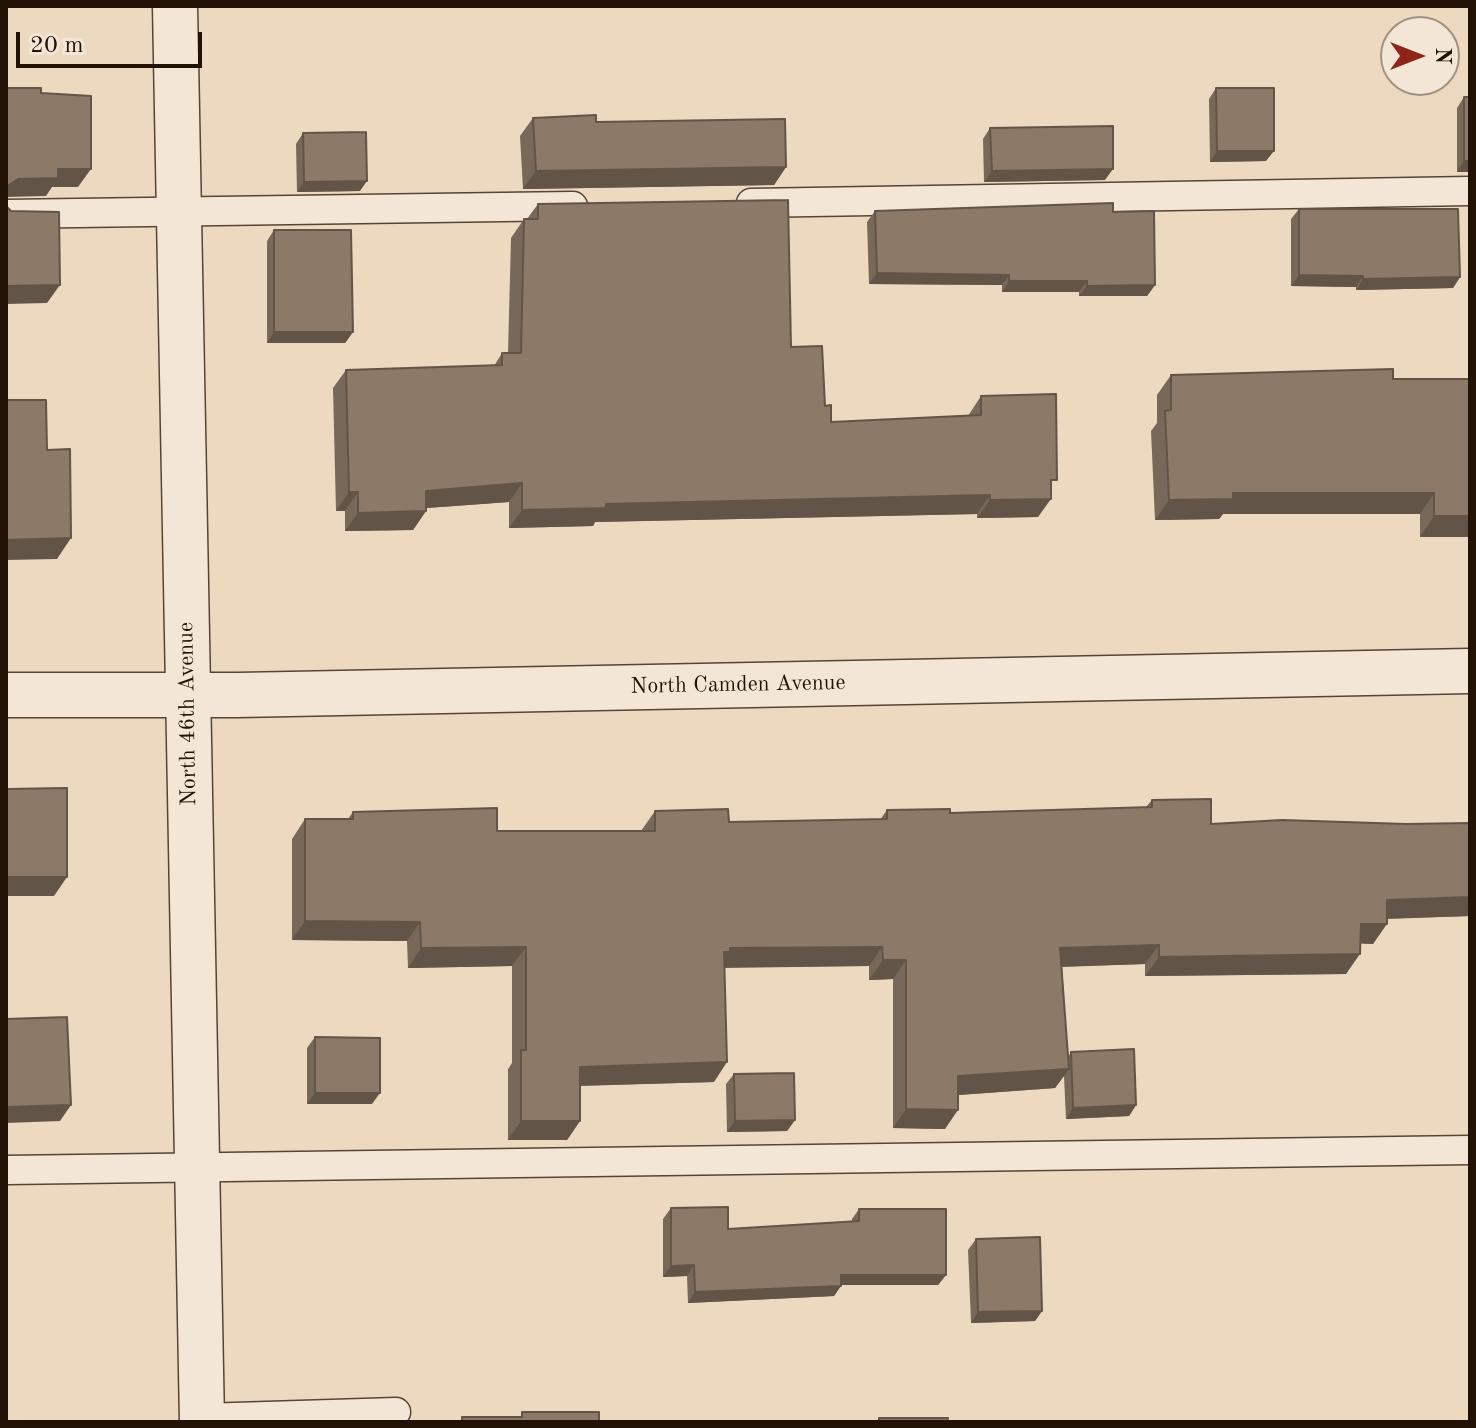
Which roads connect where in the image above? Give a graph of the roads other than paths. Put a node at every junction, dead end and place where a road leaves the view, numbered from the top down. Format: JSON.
{"nodes":[{"id":1,"x":175,"y":6,"type":"edge"},
{"id":2,"x":1470,"y":191,"type":"edge"},
{"id":3,"x":719,"y":204,"type":"edge"},
{"id":4,"x":607,"y":206,"type":"edge"},
{"id":5,"x":179,"y":213,"type":"junction"},
{"id":6,"x":6,"y":214,"type":"edge"},
{"id":7,"x":1470,"y":671,"type":"edge"},
{"id":8,"x":6,"y":695,"type":"edge"},
{"id":9,"x":187,"y":696,"type":"junction"},
{"id":10,"x":1470,"y":1150,"type":"edge"},
{"id":11,"x":6,"y":1170,"type":"edge"},
{"id":12,"x":198,"y":1170,"type":"junction"},
{"id":13,"x":396,"y":1412,"type":"dead end"},
{"id":14,"x":202,"y":1420,"type":"edge"}],
"edges":[{"from":1,"to":5,"type":"street","name":"North 46th Avenue"},
{"from":2,"to":3,"type":"lane"},
{"from":4,"to":5,"type":"lane"},
{"from":5,"to":6,"type":"lane"},
{"from":5,"to":9,"type":"street","name":"North 46th Avenue"},
{"from":7,"to":9,"type":"street","name":"North Camden Avenue"},
{"from":8,"to":9,"type":"street","name":"North Camden Avenue"},
{"from":9,"to":12,"type":"street","name":"North 46th Avenue"},
{"from":10,"to":12,"type":"lane"},
{"from":11,"to":12,"type":"lane"},
{"from":12,"to":14,"type":"street","name":"North 46th Avenue"},
{"from":13,"to":14,"type":"lane"}]}
